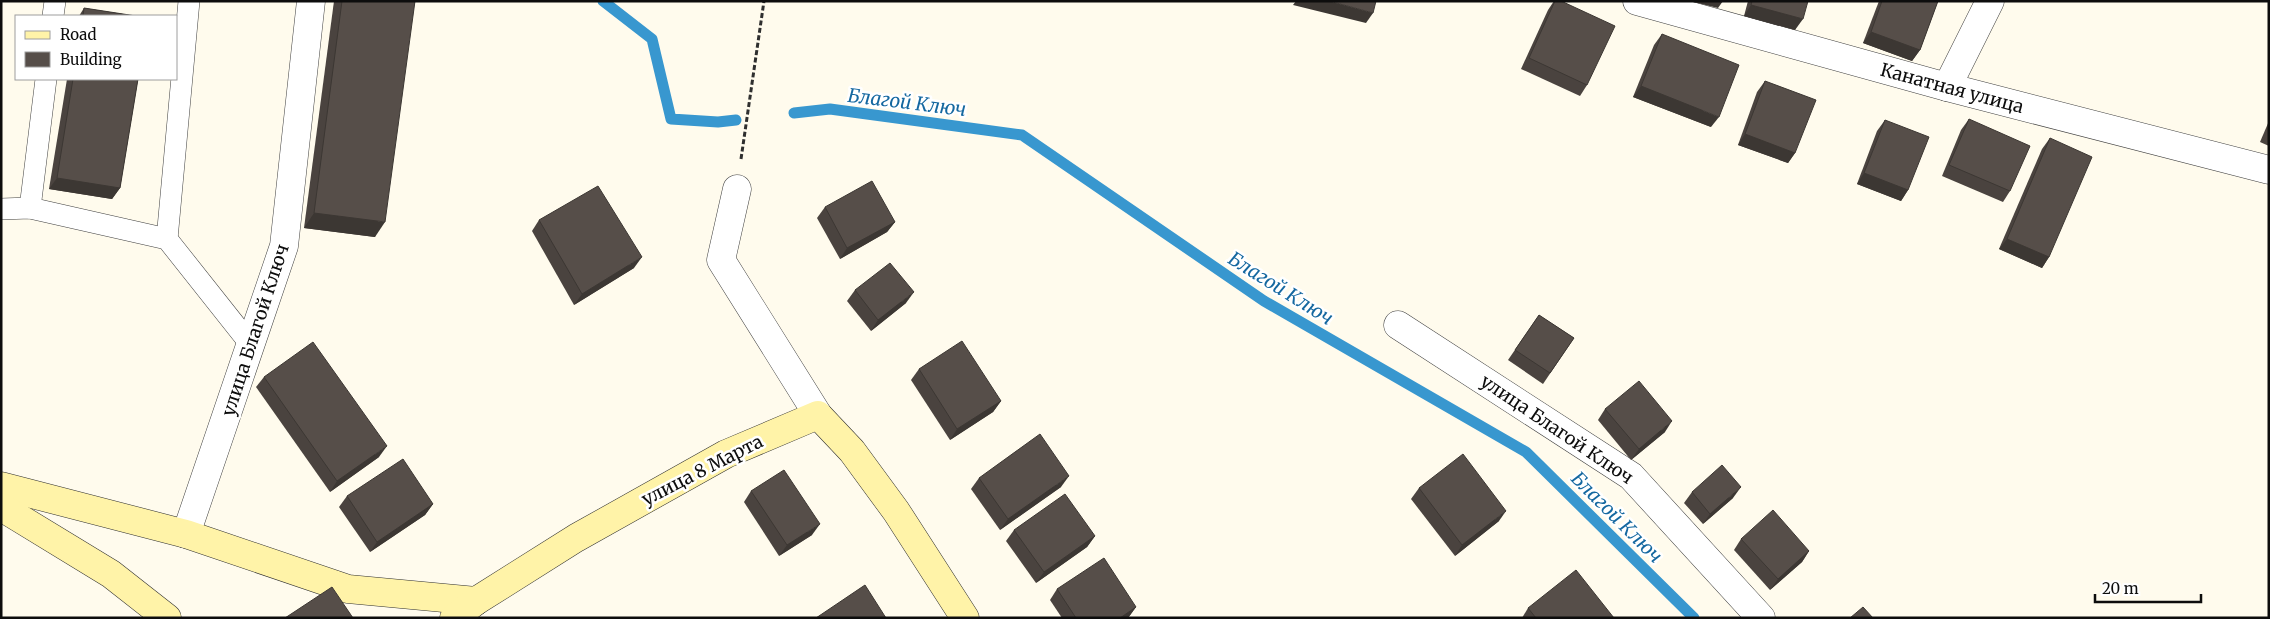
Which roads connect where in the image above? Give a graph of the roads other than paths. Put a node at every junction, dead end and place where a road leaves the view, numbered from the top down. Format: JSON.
{"nodes":[{"id":1,"x":55,"y":1,"type":"edge"},
{"id":2,"x":189,"y":1,"type":"edge"},
{"id":3,"x":311,"y":1,"type":"edge"},
{"id":4,"x":1636,"y":1,"type":"edge"},
{"id":5,"x":1990,"y":1,"type":"edge"},
{"id":6,"x":53,"y":15,"type":"edge"},
{"id":7,"x":46,"y":80,"type":"edge"},
{"id":8,"x":1947,"y":87,"type":"junction"},
{"id":9,"x":2269,"y":170,"type":"edge"},
{"id":10,"x":737,"y":189,"type":"road end"},
{"id":11,"x":30,"y":208,"type":"junction"},
{"id":12,"x":1,"y":209,"type":"edge"},
{"id":13,"x":167,"y":239,"type":"junction"},
{"id":14,"x":1398,"y":324,"type":"dead end"},
{"id":15,"x":251,"y":344,"type":"junction"},
{"id":16,"x":818,"y":415,"type":"junction"},
{"id":17,"x":1,"y":486,"type":"edge"},
{"id":18,"x":1,"y":507,"type":"edge"},
{"id":19,"x":186,"y":534,"type":"junction"},
{"id":20,"x":476,"y":601,"type":"junction"},
{"id":21,"x":167,"y":618,"type":"edge"},
{"id":22,"x":454,"y":618,"type":"edge"},
{"id":23,"x":965,"y":618,"type":"edge"},
{"id":24,"x":1761,"y":618,"type":"edge"}],
"edges":[{"from":1,"to":6,"type":"lane"},
{"from":2,"to":13,"type":"lane"},
{"from":3,"to":15,"type":"street","name":"улица Благой Ключ"},
{"from":4,"to":8,"type":"street","name":"Канатная улица"},
{"from":5,"to":8,"type":"street"},
{"from":7,"to":11,"type":"lane"},
{"from":8,"to":9,"type":"street","name":"Канатная улица"},
{"from":10,"to":16,"type":"street"},
{"from":11,"to":12,"type":"lane"},
{"from":11,"to":13,"type":"lane"},
{"from":13,"to":15,"type":"lane"},
{"from":14,"to":24,"type":"street","name":"улица Благой Ключ"},
{"from":15,"to":19,"type":"street","name":"улица Благой Ключ"},
{"from":16,"to":20,"type":"street","name":"улица 8 Марта"},
{"from":16,"to":23,"type":"street"},
{"from":17,"to":19,"type":"street"},
{"from":18,"to":21,"type":"street"},
{"from":19,"to":20,"type":"street"},
{"from":20,"to":22,"type":"street","name":"улица 8 Марта"}]}
